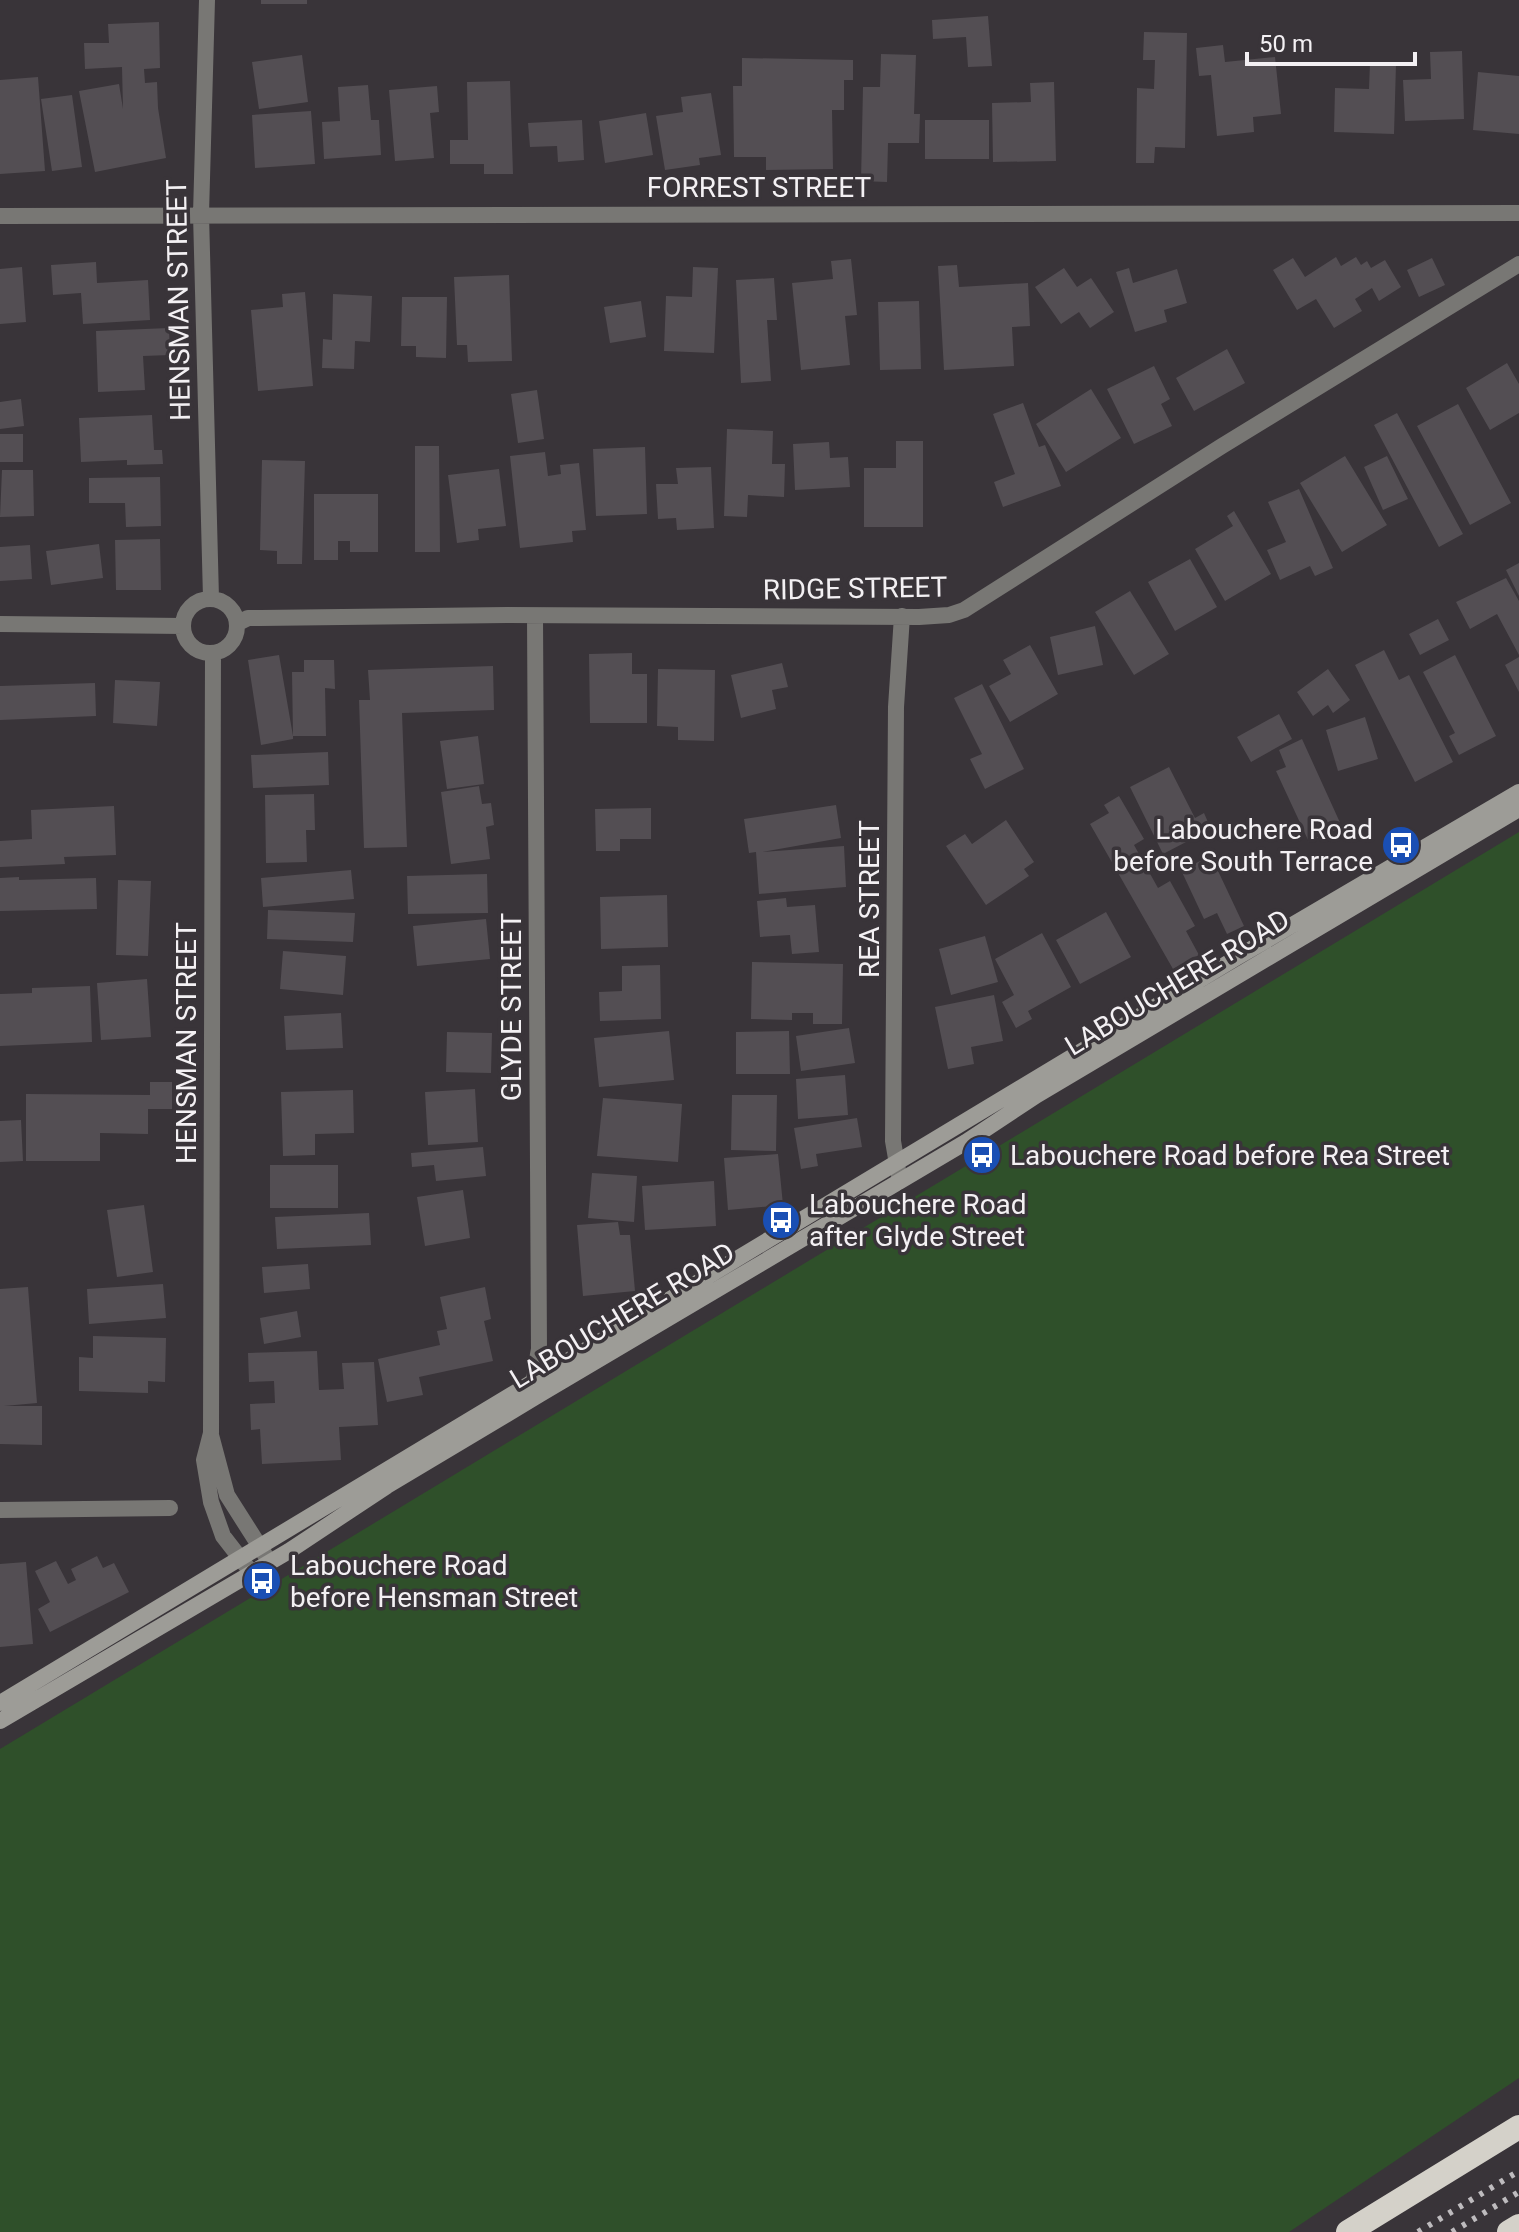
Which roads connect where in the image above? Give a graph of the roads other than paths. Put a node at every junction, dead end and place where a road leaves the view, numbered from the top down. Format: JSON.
{"nodes":[{"id":1,"x":207,"y":0,"type":"edge"},
{"id":2,"x":1519,"y":213,"type":"edge"},
{"id":3,"x":201,"y":214,"type":"junction"},
{"id":4,"x":0,"y":216,"type":"edge"},
{"id":5,"x":1519,"y":264,"type":"edge"},
{"id":6,"x":211,"y":598,"type":"junction"},
{"id":7,"x":902,"y":616,"type":"junction"},
{"id":8,"x":535,"y":617,"type":"junction"},
{"id":9,"x":238,"y":623,"type":"junction"},
{"id":10,"x":0,"y":624,"type":"edge"},
{"id":11,"x":183,"y":626,"type":"junction"},
{"id":12,"x":213,"y":653,"type":"junction"},
{"id":13,"x":1519,"y":792,"type":"edge"},
{"id":14,"x":1519,"y":809,"type":"edge"},
{"id":15,"x":896,"y":1164,"type":"junction"},
{"id":16,"x":900,"y":1181,"type":"junction"},
{"id":17,"x":536,"y":1388,"type":"junction"},
{"id":18,"x":211,"y":1433,"type":"junction"},
{"id":19,"x":170,"y":1508,"type":"dead end"},
{"id":20,"x":0,"y":1510,"type":"edge"},
{"id":21,"x":259,"y":1545,"type":"junction"},
{"id":22,"x":241,"y":1557,"type":"junction"},
{"id":23,"x":270,"y":1562,"type":"junction"},
{"id":24,"x":251,"y":1572,"type":"junction"},
{"id":25,"x":0,"y":1703,"type":"edge"},
{"id":26,"x":0,"y":1721,"type":"edge"},
{"id":27,"x":1519,"y":2127,"type":"edge"},
{"id":28,"x":1519,"y":2226,"type":"edge"},
{"id":29,"x":1348,"y":2232,"type":"edge"},
{"id":30,"x":1509,"y":2232,"type":"edge"}],
"edges":[{"from":1,"to":3,"type":"street","name":"HENSMAN STREET"},
{"from":2,"to":3,"type":"street","name":"FORREST STREET"},
{"from":3,"to":4,"type":"street","name":"FORREST STREET"},
{"from":3,"to":6,"type":"street","name":"HENSMAN STREET"},
{"from":5,"to":7,"type":"street","name":"RIDGE STREET"},
{"from":6,"to":9,"type":"street"},
{"from":6,"to":11,"type":"street"},
{"from":7,"to":8,"type":"street","name":"RIDGE STREET"},
{"from":7,"to":15,"type":"street","name":"REA STREET"},
{"from":8,"to":9,"type":"street","name":"RIDGE STREET"},
{"from":8,"to":17,"type":"street","name":"GLYDE STREET"},
{"from":9,"to":12,"type":"street"},
{"from":10,"to":11,"type":"street"},
{"from":11,"to":12,"type":"street"},
{"from":12,"to":18,"type":"street","name":"HENSMAN STREET"},
{"from":13,"to":15,"type":"main road","name":"LABOUCHERE ROAD"},
{"from":14,"to":16,"type":"main road","name":"LABOUCHERE ROAD"},
{"from":15,"to":16,"type":"street","name":"REA STREET"},
{"from":15,"to":17,"type":"main road","name":"LABOUCHERE ROAD"},
{"from":16,"to":17,"type":"main road","name":"LABOUCHERE ROAD"},
{"from":17,"to":21,"type":"main road","name":"LABOUCHERE ROAD"},
{"from":17,"to":23,"type":"main road","name":"LABOUCHERE ROAD"},
{"from":18,"to":21,"type":"street","name":"HENSMAN STREET"},
{"from":18,"to":22,"type":"street","name":"HENSMAN STREET"},
{"from":19,"to":20,"type":"street"},
{"from":21,"to":22,"type":"main road","name":"LABOUCHERE ROAD"},
{"from":21,"to":23,"type":"street","name":"HENSMAN STREET"},
{"from":22,"to":24,"type":"street","name":"HENSMAN STREET"},
{"from":22,"to":25,"type":"main road","name":"LABOUCHERE ROAD"},
{"from":23,"to":24,"type":"main road","name":"LABOUCHERE ROAD"},
{"from":24,"to":26,"type":"main road","name":"LABOUCHERE ROAD"},
{"from":27,"to":29,"type":"highway"},
{"from":28,"to":30,"type":"highway"}]}
